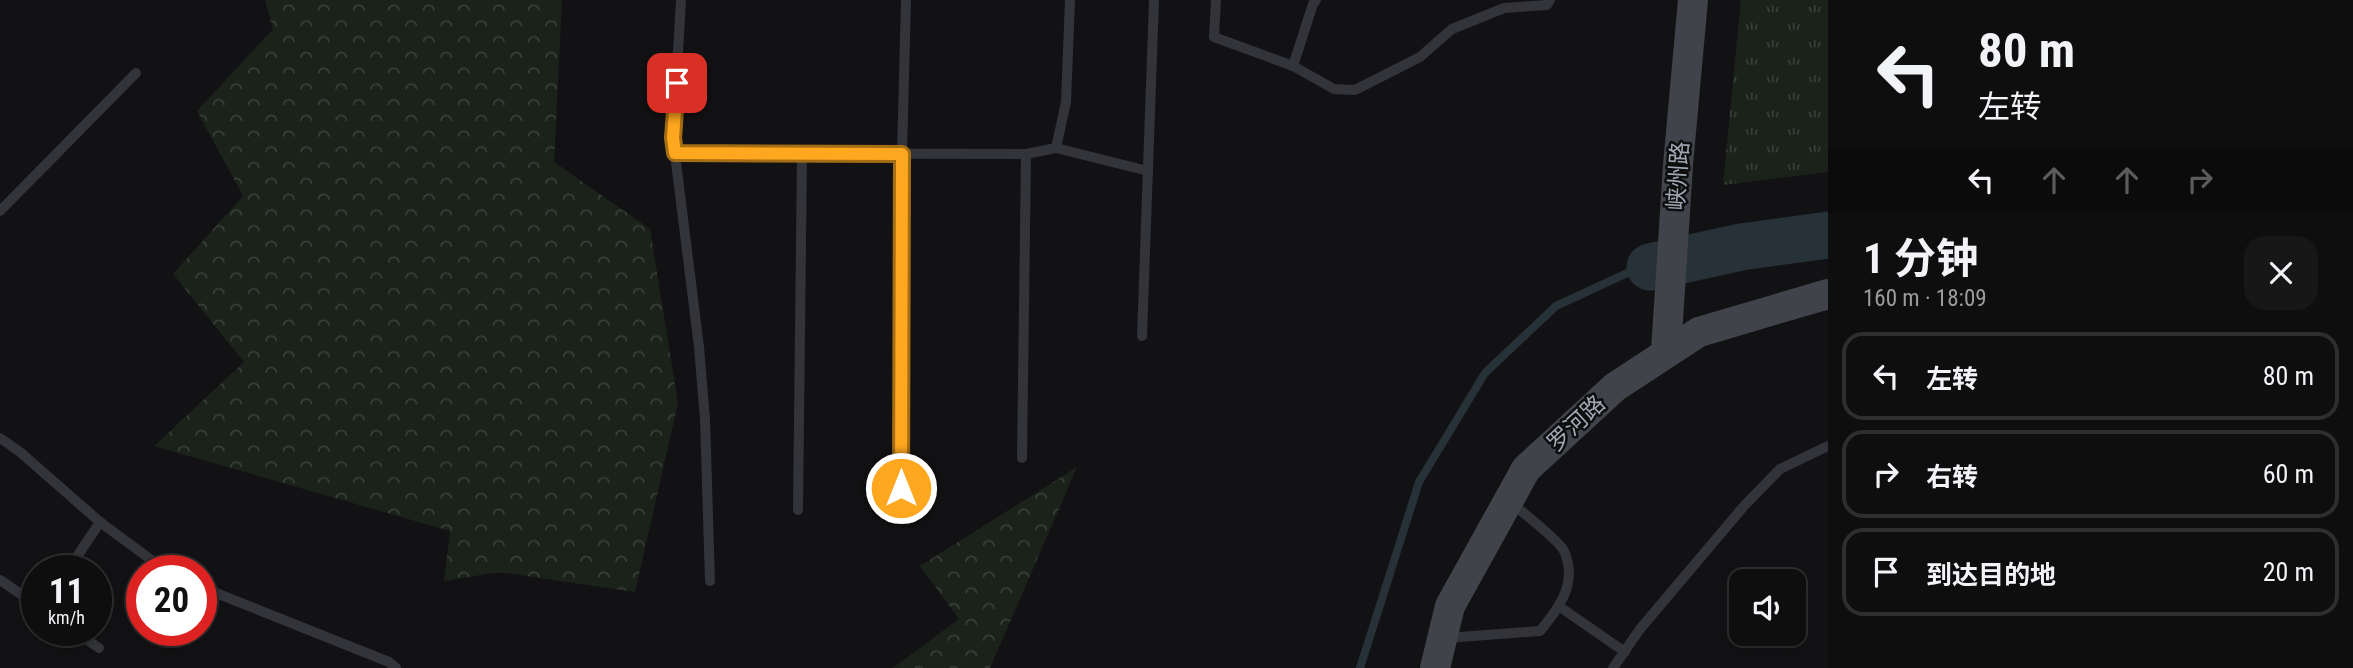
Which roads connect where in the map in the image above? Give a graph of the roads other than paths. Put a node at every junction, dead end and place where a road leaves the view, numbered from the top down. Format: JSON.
{"nodes":[{"id":1,"x":681,"y":0,"type":"edge"},
{"id":2,"x":906,"y":0,"type":"edge"},
{"id":3,"x":1070,"y":0,"type":"edge"},
{"id":4,"x":1154,"y":0,"type":"edge"},
{"id":5,"x":1216,"y":0,"type":"edge"},
{"id":6,"x":1316,"y":0,"type":"edge"},
{"id":7,"x":1550,"y":0,"type":"edge"},
{"id":8,"x":1693,"y":0,"type":"edge"},
{"id":9,"x":1293,"y":66,"type":"junction"},
{"id":10,"x":136,"y":73,"type":"dead end"},
{"id":11,"x":1056,"y":148,"type":"junction"},
{"id":12,"x":675,"y":153,"type":"junction"},
{"id":13,"x":802,"y":153,"type":"junction"},
{"id":14,"x":902,"y":154,"type":"junction"},
{"id":15,"x":1026,"y":154,"type":"junction"},
{"id":16,"x":1148,"y":171,"type":"junction"},
{"id":17,"x":0,"y":211,"type":"edge"},
{"id":18,"x":1828,"y":294,"type":"edge"},
{"id":19,"x":1142,"y":336,"type":"dead end"},
{"id":20,"x":1666,"y":351,"type":"dead end"},
{"id":21,"x":0,"y":438,"type":"edge"},
{"id":22,"x":1828,"y":446,"type":"edge"},
{"id":23,"x":1021,"y":458,"type":"dead end"},
{"id":24,"x":901,"y":488,"type":"dead end"},
{"id":25,"x":1508,"y":500,"type":"junction"},
{"id":26,"x":798,"y":510,"type":"dead end"},
{"id":27,"x":100,"y":522,"type":"junction"},
{"id":28,"x":78,"y":555,"type":"edge"},
{"id":29,"x":145,"y":555,"type":"edge"},
{"id":30,"x":0,"y":580,"type":"edge"},
{"id":31,"x":710,"y":581,"type":"dead end"},
{"id":32,"x":217,"y":593,"type":"edge"},
{"id":33,"x":21,"y":595,"type":"edge"},
{"id":34,"x":1560,"y":607,"type":"junction"},
{"id":35,"x":1442,"y":638,"type":"junction"},
{"id":36,"x":96,"y":646,"type":"edge"},
{"id":37,"x":99,"y":648,"type":"dead end"},
{"id":38,"x":1625,"y":652,"type":"junction"},
{"id":39,"x":396,"y":668,"type":"edge"},
{"id":40,"x":1436,"y":668,"type":"edge"},
{"id":41,"x":1614,"y":668,"type":"edge"}],
"edges":[{"from":1,"to":12,"type":"lane"},
{"from":2,"to":14,"type":"lane"},
{"from":3,"to":11,"type":"lane"},
{"from":4,"to":16,"type":"lane"},
{"from":5,"to":9,"type":"lane"},
{"from":6,"to":9,"type":"lane"},
{"from":7,"to":9,"type":"lane"},
{"from":8,"to":20,"type":"main road","name":"峡州路"},
{"from":10,"to":17,"type":"lane"},
{"from":11,"to":15,"type":"lane"},
{"from":11,"to":16,"type":"lane"},
{"from":12,"to":13,"type":"lane"},
{"from":12,"to":31,"type":"lane"},
{"from":13,"to":14,"type":"lane"},
{"from":13,"to":26,"type":"lane"},
{"from":14,"to":15,"type":"lane"},
{"from":14,"to":24,"type":"lane"},
{"from":15,"to":23,"type":"lane"},
{"from":16,"to":19,"type":"lane"},
{"from":18,"to":25,"type":"main road","name":"罗河路"},
{"from":21,"to":27,"type":"lane"},
{"from":22,"to":38,"type":"lane"},
{"from":25,"to":34,"type":"lane"},
{"from":25,"to":35,"type":"main road","name":"罗河路"},
{"from":27,"to":28,"type":"lane"},
{"from":27,"to":29,"type":"lane"},
{"from":30,"to":33,"type":"lane"},
{"from":32,"to":39,"type":"lane"},
{"from":34,"to":35,"type":"lane"},
{"from":34,"to":38,"type":"lane"},
{"from":35,"to":40,"type":"main road","name":"罗河路"},
{"from":36,"to":37,"type":"lane"},
{"from":38,"to":41,"type":"lane"}]}
